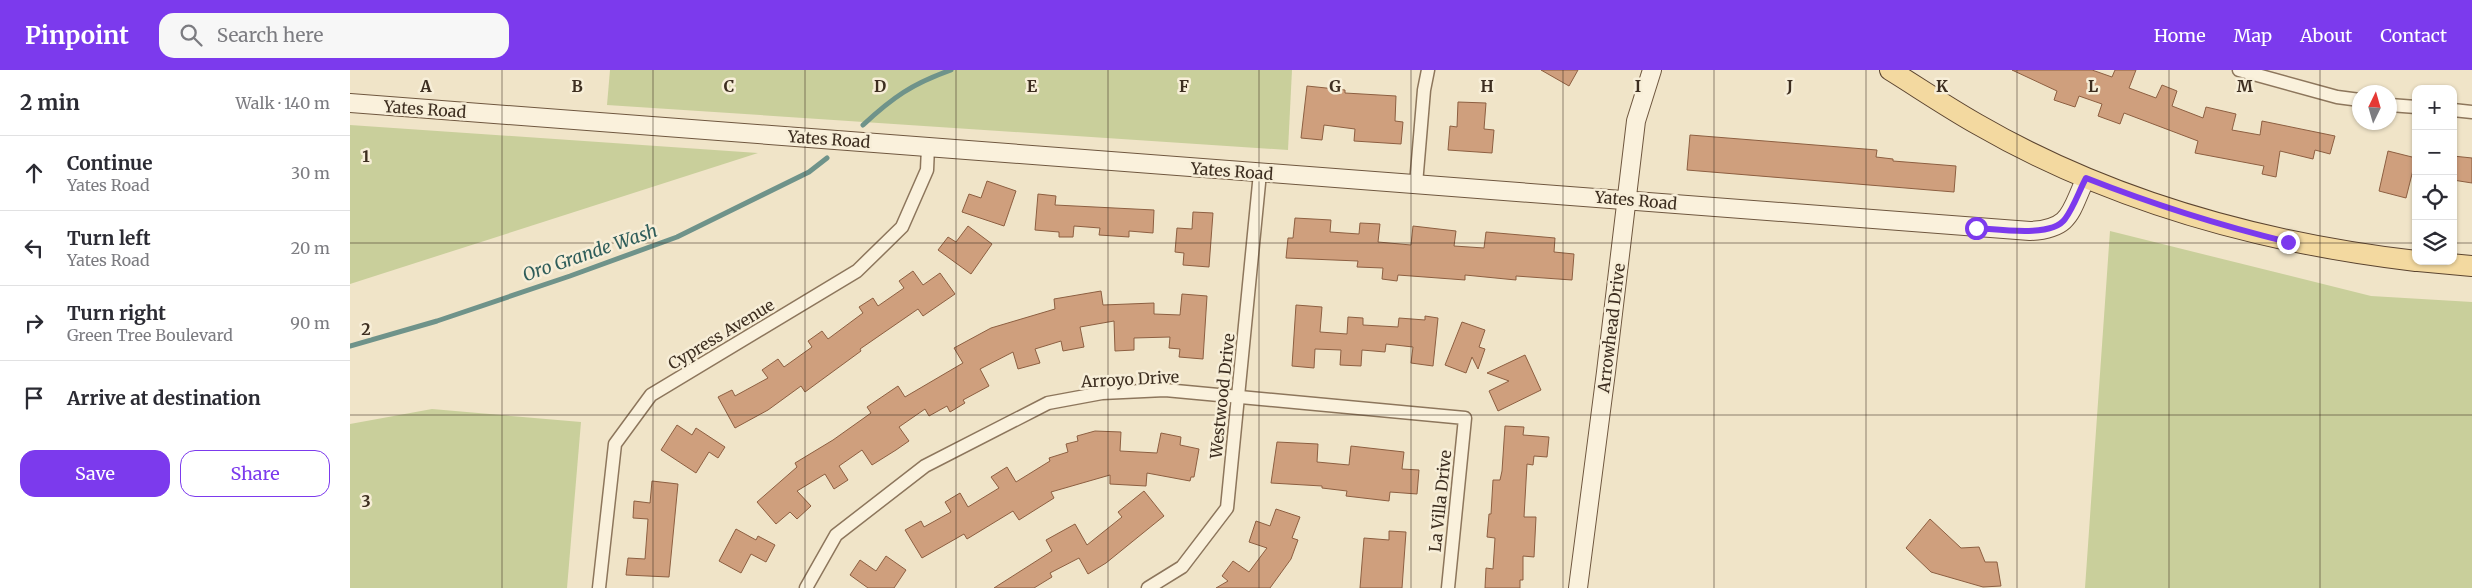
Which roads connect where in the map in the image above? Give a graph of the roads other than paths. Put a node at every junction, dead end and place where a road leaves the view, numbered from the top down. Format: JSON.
{"nodes":[{"id":1,"x":1428,"y":70,"type":"edge"},
{"id":2,"x":1652,"y":70,"type":"edge"},
{"id":3,"x":1890,"y":70,"type":"edge"},
{"id":4,"x":2239,"y":70,"type":"edge"},
{"id":5,"x":2273,"y":75,"type":"edge"},
{"id":6,"x":2352,"y":98,"type":"edge"},
{"id":7,"x":350,"y":103,"type":"edge"},
{"id":8,"x":2397,"y":106,"type":"edge"},
{"id":9,"x":2412,"y":107,"type":"edge"},
{"id":10,"x":2457,"y":110,"type":"edge"},
{"id":11,"x":2472,"y":112,"type":"edge"},
{"id":12,"x":928,"y":147,"type":"junction"},
{"id":13,"x":1260,"y":173,"type":"junction"},
{"id":14,"x":2086,"y":178,"type":"junction"},
{"id":15,"x":1416,"y":184,"type":"junction"},
{"id":16,"x":1627,"y":199,"type":"junction"},
{"id":17,"x":2412,"y":260,"type":"edge"},
{"id":18,"x":2457,"y":265,"type":"edge"},
{"id":19,"x":2472,"y":266,"type":"edge"},
{"id":20,"x":1239,"y":397,"type":"junction"},
{"id":21,"x":1465,"y":418,"type":"joint"},
{"id":22,"x":599,"y":588,"type":"edge"},
{"id":23,"x":806,"y":588,"type":"edge"},
{"id":24,"x":1148,"y":588,"type":"edge"},
{"id":25,"x":1448,"y":588,"type":"edge"},
{"id":26,"x":1578,"y":588,"type":"edge"}],
"edges":[{"from":1,"to":15,"type":"street"},
{"from":2,"to":16,"type":"street","name":"Arrowhead Drive"},
{"from":3,"to":14,"type":"main road"},
{"from":4,"to":5,"type":"street"},
{"from":5,"to":6,"type":"street"},
{"from":7,"to":12,"type":"street","name":"Yates Road"},
{"from":8,"to":9,"type":"street"},
{"from":10,"to":11,"type":"street"},
{"from":12,"to":13,"type":"street","name":"Yates Road"},
{"from":12,"to":22,"type":"street","name":"Cypress Avenue"},
{"from":13,"to":15,"type":"street","name":"Yates Road"},
{"from":13,"to":20,"type":"street","name":"Westwood Drive"},
{"from":14,"to":16,"type":"street","name":"Yates Road"},
{"from":14,"to":17,"type":"main road"},
{"from":15,"to":16,"type":"street","name":"Yates Road"},
{"from":16,"to":26,"type":"street","name":"Arrowhead Drive"},
{"from":18,"to":19,"type":"main road"},
{"from":20,"to":21,"type":"street","name":"Arroyo Drive"},
{"from":20,"to":23,"type":"street","name":"Arroyo Drive"},
{"from":20,"to":24,"type":"street","name":"Westwood Drive"},
{"from":21,"to":25,"type":"street","name":"La Villa Drive"}]}
